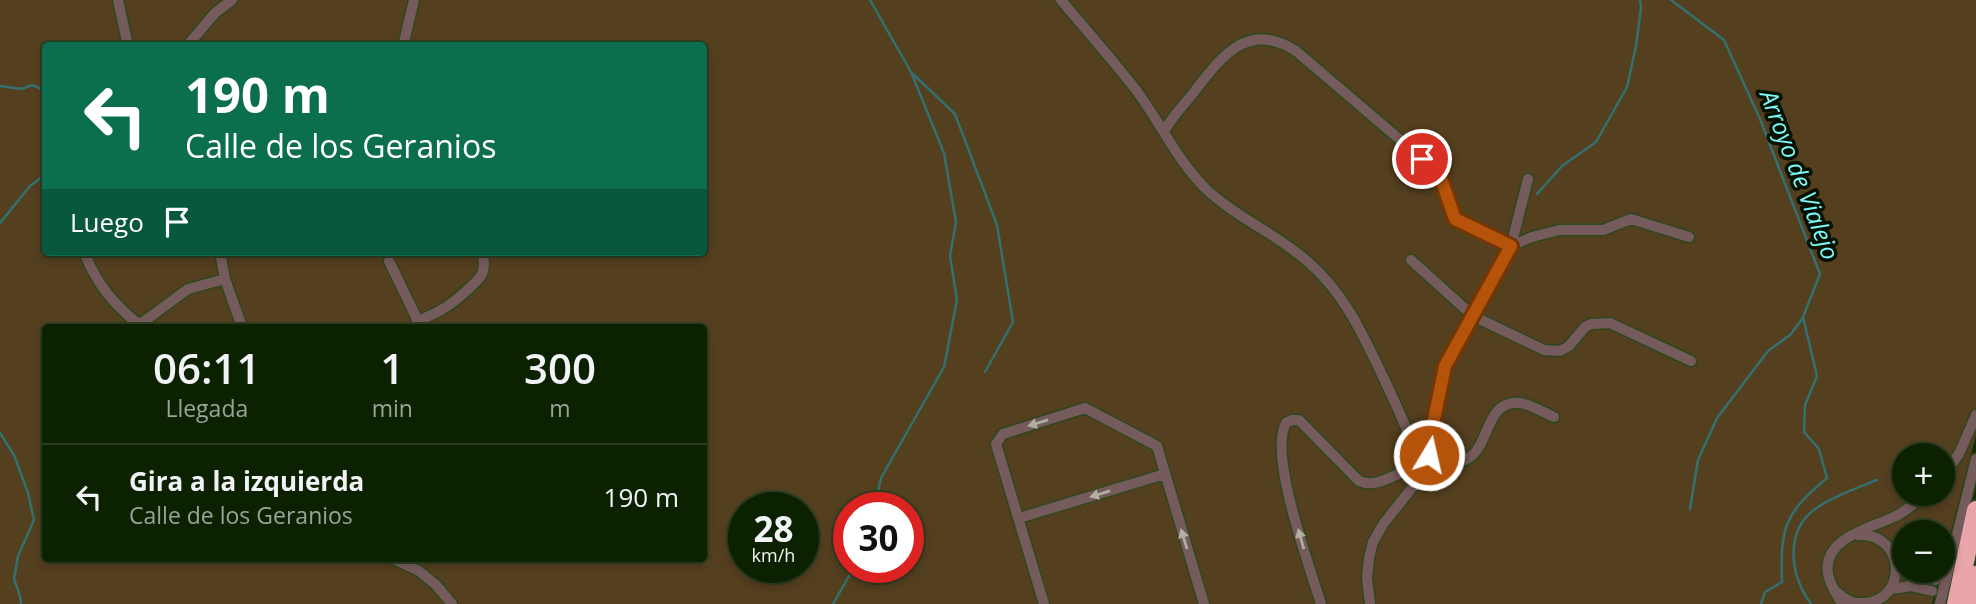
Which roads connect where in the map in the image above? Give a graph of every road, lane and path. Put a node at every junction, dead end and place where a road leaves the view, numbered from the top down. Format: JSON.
{"nodes":[{"id":1,"x":118,"y":0,"type":"edge"},
{"id":2,"x":232,"y":0,"type":"edge"},
{"id":3,"x":414,"y":0,"type":"edge"},
{"id":4,"x":1061,"y":0,"type":"edge"},
{"id":5,"x":127,"y":42,"type":"edge"},
{"id":6,"x":190,"y":42,"type":"edge"},
{"id":7,"x":404,"y":42,"type":"edge"},
{"id":8,"x":1164,"y":131,"type":"junction"},
{"id":9,"x":1528,"y":179,"type":"dead end"},
{"id":10,"x":1689,"y":237,"type":"dead end"},
{"id":11,"x":1511,"y":246,"type":"junction"},
{"id":12,"x":86,"y":256,"type":"edge"},
{"id":13,"x":221,"y":256,"type":"edge"},
{"id":14,"x":484,"y":256,"type":"edge"},
{"id":15,"x":1411,"y":260,"type":"dead end"},
{"id":16,"x":389,"y":261,"type":"dead end"},
{"id":17,"x":225,"y":279,"type":"junction"},
{"id":18,"x":1473,"y":316,"type":"junction"},
{"id":19,"x":138,"y":324,"type":"edge"},
{"id":20,"x":143,"y":324,"type":"edge"},
{"id":21,"x":241,"y":324,"type":"edge"},
{"id":22,"x":415,"y":324,"type":"edge"},
{"id":23,"x":1691,"y":361,"type":"dead end"},
{"id":24,"x":1976,"y":415,"type":"edge"},
{"id":25,"x":1554,"y":417,"type":"dead end"},
{"id":26,"x":1955,"y":459,"type":"edge"},
{"id":27,"x":1976,"y":459,"type":"edge"},
{"id":28,"x":1421,"y":462,"type":"junction"},
{"id":29,"x":1165,"y":474,"type":"junction"},
{"id":30,"x":1415,"y":484,"type":"junction"},
{"id":31,"x":1910,"y":506,"type":"edge"},
{"id":32,"x":1976,"y":510,"type":"edge"},
{"id":33,"x":1019,"y":518,"type":"junction"},
{"id":34,"x":1854,"y":536,"type":"junction"},
{"id":35,"x":1892,"y":553,"type":"edge"},
{"id":36,"x":401,"y":562,"type":"edge"},
{"id":37,"x":1976,"y":575,"type":"edge"},
{"id":38,"x":1893,"y":583,"type":"edge"},
{"id":39,"x":1929,"y":583,"type":"edge"},
{"id":40,"x":1891,"y":589,"type":"junction"},
{"id":41,"x":1835,"y":591,"type":"junction"},
{"id":42,"x":452,"y":604,"type":"edge"},
{"id":43,"x":1044,"y":604,"type":"edge"},
{"id":44,"x":1204,"y":604,"type":"edge"},
{"id":45,"x":1321,"y":604,"type":"edge"},
{"id":46,"x":1370,"y":604,"type":"edge"},
{"id":47,"x":1842,"y":604,"type":"edge"},
{"id":48,"x":1940,"y":604,"type":"edge"},
{"id":49,"x":1956,"y":604,"type":"edge"},
{"id":50,"x":1969,"y":604,"type":"edge"}],
"edges":[{"from":1,"to":5,"type":"street"},
{"from":2,"to":6,"type":"street"},
{"from":3,"to":7,"type":"street"},
{"from":4,"to":8,"type":"street"},
{"from":8,"to":11,"type":"street"},
{"from":8,"to":28,"type":"street"},
{"from":9,"to":11,"type":"street"},
{"from":10,"to":11,"type":"street"},
{"from":11,"to":18,"type":"street"},
{"from":12,"to":19,"type":"street"},
{"from":13,"to":17,"type":"street"},
{"from":14,"to":22,"type":"street"},
{"from":15,"to":18,"type":"street"},
{"from":16,"to":22,"type":"street"},
{"from":17,"to":20,"type":"street"},
{"from":17,"to":21,"type":"street"},
{"from":18,"to":23,"type":"street"},
{"from":18,"to":28,"type":"street"},
{"from":24,"to":26,"type":"street"},
{"from":25,"to":28,"type":"street"},
{"from":27,"to":48,"type":"street"},
{"from":28,"to":30,"type":"street"},
{"from":28,"to":30,"type":"street"},
{"from":45,"to":28,"type":"street","one_way":true},
{"from":29,"to":33,"type":"street","one_way":true},
{"from":29,"to":33,"type":"street","one_way":true},
{"from":44,"to":29,"type":"street","one_way":true},
{"from":30,"to":46,"type":"street"},
{"from":31,"to":34,"type":"street"},
{"from":32,"to":49,"type":"highway"},
{"from":33,"to":43,"type":"street"},
{"from":34,"to":35,"type":"street"},
{"from":34,"to":41,"type":"street"},
{"from":36,"to":42,"type":"street"},
{"from":37,"to":50,"type":"highway"},
{"from":38,"to":40,"type":"street"},
{"from":39,"to":40,"type":"street"},
{"from":40,"to":41,"type":"street"},
{"from":41,"to":47,"type":"street"}]}
